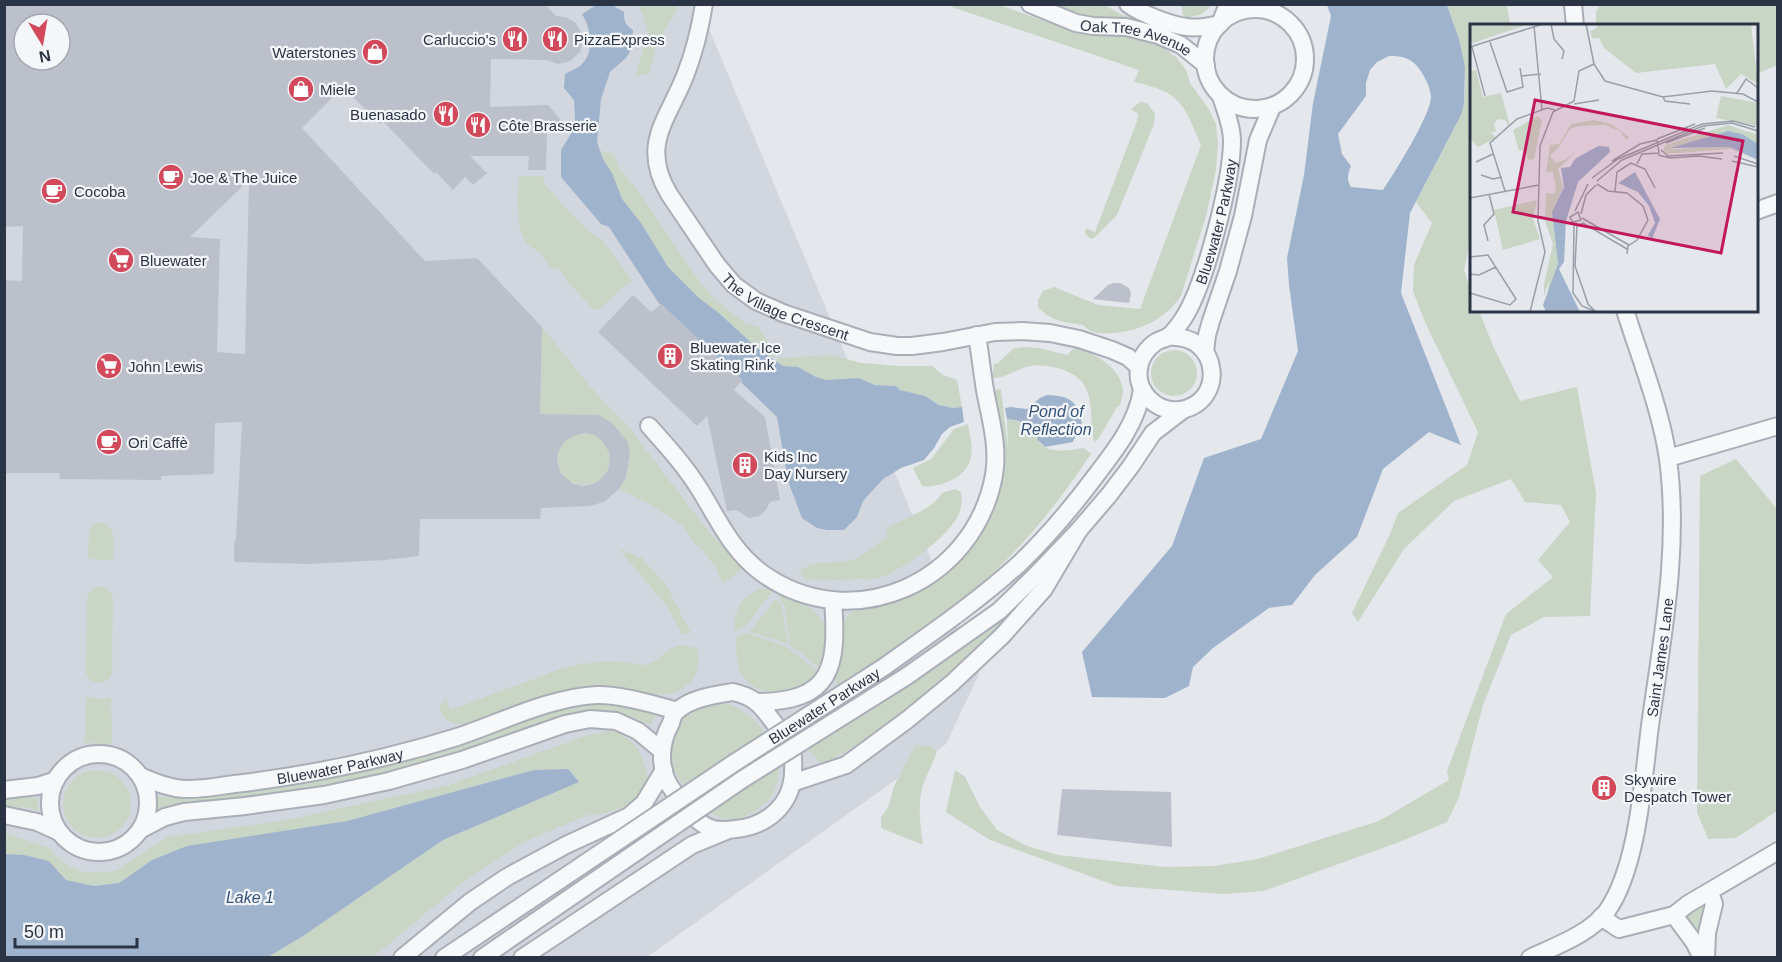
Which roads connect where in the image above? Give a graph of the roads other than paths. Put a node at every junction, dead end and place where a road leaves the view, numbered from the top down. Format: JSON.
{"nodes":[{"id":1,"x":704,"y":4,"type":"edge"},
{"id":2,"x":1030,"y":4,"type":"edge"},
{"id":3,"x":1128,"y":4,"type":"edge"},
{"id":4,"x":1228,"y":4,"type":"edge"},
{"id":5,"x":1573,"y":4,"type":"edge"},
{"id":6,"x":1269,"y":8,"type":"edge"},
{"id":7,"x":1220,"y":24,"type":"junction"},
{"id":8,"x":1575,"y":24,"type":"edge"},
{"id":9,"x":1206,"y":65,"type":"junction"},
{"id":10,"x":1221,"y":96,"type":"junction"},
{"id":11,"x":1272,"y":107,"type":"junction"},
{"id":12,"x":1778,"y":202,"type":"edge"},
{"id":13,"x":1758,"y":210,"type":"edge"},
{"id":14,"x":1626,"y":312,"type":"edge"},
{"id":15,"x":977,"y":335,"type":"junction"},
{"id":16,"x":1167,"y":337,"type":"junction"},
{"id":17,"x":1205,"y":352,"type":"junction"},
{"id":18,"x":1139,"y":367,"type":"junction"},
{"id":19,"x":1142,"y":390,"type":"junction"},
{"id":20,"x":1183,"y":410,"type":"junction"},
{"id":21,"x":650,"y":426,"type":"dead end"},
{"id":22,"x":1778,"y":426,"type":"edge"},
{"id":23,"x":1668,"y":458,"type":"junction"},
{"id":24,"x":1079,"y":530,"type":"junction"},
{"id":25,"x":833,"y":600,"type":"junction"},
{"id":26,"x":756,"y":702,"type":"junction"},
{"id":27,"x":677,"y":711,"type":"junction"},
{"id":28,"x":661,"y":750,"type":"junction"},
{"id":29,"x":664,"y":770,"type":"junction"},
{"id":30,"x":140,"y":776,"type":"junction"},
{"id":31,"x":56,"y":780,"type":"junction"},
{"id":32,"x":792,"y":783,"type":"junction"},
{"id":33,"x":4,"y":790,"type":"edge"},
{"id":34,"x":4,"y":815,"type":"edge"},
{"id":35,"x":140,"y":830,"type":"junction"},
{"id":36,"x":726,"y":830,"type":"junction"},
{"id":37,"x":59,"y":832,"type":"junction"},
{"id":38,"x":1778,"y":851,"type":"edge"},
{"id":39,"x":1710,"y":892,"type":"junction"},
{"id":40,"x":1674,"y":915,"type":"junction"},
{"id":41,"x":1601,"y":917,"type":"junction"},
{"id":42,"x":402,"y":957,"type":"edge"},
{"id":43,"x":444,"y":957,"type":"edge"},
{"id":44,"x":482,"y":957,"type":"edge"},
{"id":45,"x":522,"y":957,"type":"edge"},
{"id":46,"x":1530,"y":957,"type":"edge"},
{"id":47,"x":1704,"y":957,"type":"edge"}],
"edges":[{"from":1,"to":15,"type":"street","name":"The Village Crescent"},
{"from":2,"to":9,"type":"street","name":"Oak Tree Avenue"},
{"from":3,"to":7,"type":"street","name":"Oak Tree Avenue"},
{"from":4,"to":7,"type":"street"},
{"from":5,"to":8,"type":"street"},
{"from":6,"to":7,"type":"street"},
{"from":6,"to":11,"type":"street"},
{"from":7,"to":9,"type":"street"},
{"from":9,"to":10,"type":"street"},
{"from":10,"to":11,"type":"street"},
{"from":10,"to":16,"type":"street","name":"Bluewater Parkway"},
{"from":11,"to":17,"type":"street","name":"Bluewater Parkway"},
{"from":12,"to":13,"type":"street"},
{"from":14,"to":23,"type":"street","name":"Saint James Lane"},
{"from":15,"to":18,"type":"street","name":"The Village Crescent"},
{"from":15,"to":25,"type":"street"},
{"from":16,"to":17,"type":"street"},
{"from":16,"to":18,"type":"street"},
{"from":17,"to":20,"type":"street"},
{"from":18,"to":19,"type":"street"},
{"from":19,"to":20,"type":"street"},
{"from":19,"to":43,"type":"street","name":"Bluewater Parkway","bridge":true},
{"from":20,"to":24,"type":"street","name":"Bluewater Parkway"},
{"from":21,"to":25,"type":"street"},
{"from":22,"to":23,"type":"street"},
{"from":23,"to":41,"type":"street","name":"Saint James Lane"},
{"from":24,"to":32,"type":"street"},
{"from":24,"to":44,"type":"street","name":"Bluewater Parkway","bridge":true},
{"from":25,"to":26,"type":"street"},
{"from":26,"to":27,"type":"street"},
{"from":26,"to":32,"type":"street"},
{"from":27,"to":28,"type":"street"},
{"from":27,"to":30,"type":"street","name":"Bluewater Parkway"},
{"from":28,"to":29,"type":"street"},
{"from":28,"to":35,"type":"street","name":"Bluewater Parkway"},
{"from":29,"to":36,"type":"street"},
{"from":29,"to":42,"type":"street"},
{"from":30,"to":31,"type":"street","name":"Bluewater Parkway"},
{"from":30,"to":35,"type":"street"},
{"from":31,"to":33,"type":"street"},
{"from":31,"to":37,"type":"street"},
{"from":32,"to":36,"type":"street"},
{"from":34,"to":37,"type":"street","name":"Bluewater Parkway"},
{"from":35,"to":37,"type":"street","name":"Bluewater Parkway"},
{"from":36,"to":45,"type":"street"},
{"from":38,"to":39,"type":"street"},
{"from":39,"to":40,"type":"street"},
{"from":39,"to":47,"type":"street"},
{"from":40,"to":41,"type":"street"},
{"from":40,"to":47,"type":"street"},
{"from":41,"to":46,"type":"street","name":"Saint James Lane"}]}
